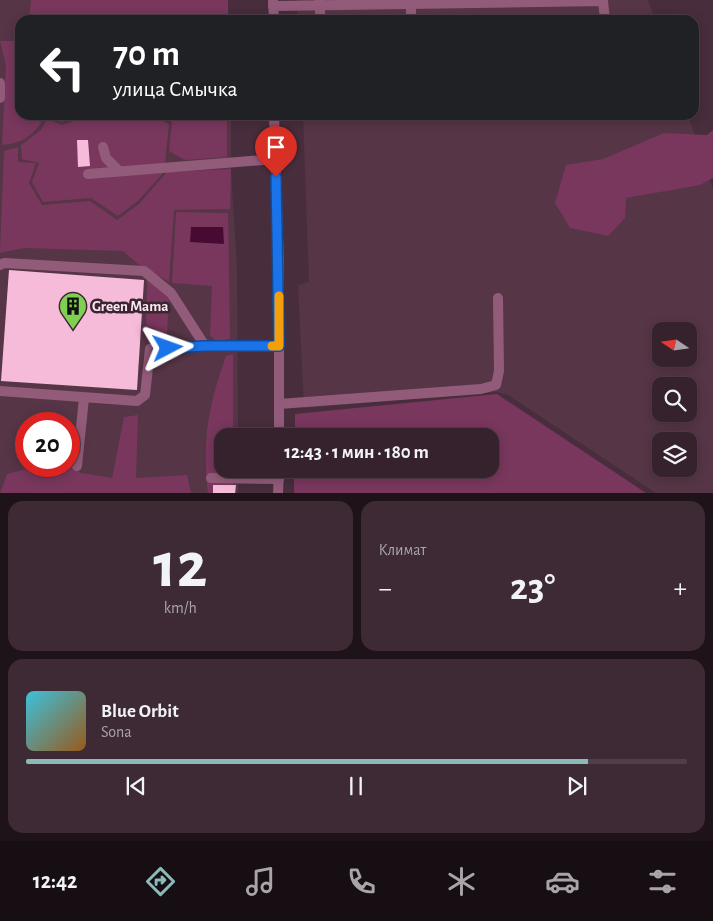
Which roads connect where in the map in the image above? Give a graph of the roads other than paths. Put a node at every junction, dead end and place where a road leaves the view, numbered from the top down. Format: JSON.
{"nodes":[{"id":1,"x":480,"y":1,"type":"edge"},
{"id":2,"x":273,"y":3,"type":"edge"},
{"id":3,"x":320,"y":3,"type":"edge"},
{"id":4,"x":411,"y":4,"type":"junction"},
{"id":5,"x":411,"y":15,"type":"edge"},
{"id":6,"x":604,"y":15,"type":"edge"},
{"id":7,"x":0,"y":83,"type":"edge"},
{"id":8,"x":0,"y":98,"type":"edge"},
{"id":9,"x":274,"y":120,"type":"edge"},
{"id":10,"x":103,"y":147,"type":"dead end"},
{"id":11,"x":275,"y":159,"type":"junction"},
{"id":12,"x":119,"y":171,"type":"junction"},
{"id":13,"x":88,"y":174,"type":"dead end"},
{"id":14,"x":0,"y":265,"type":"edge"},
{"id":15,"x":498,"y":298,"type":"dead end"},
{"id":16,"x":205,"y":346,"type":"junction"},
{"id":17,"x":279,"y":346,"type":"junction"},
{"id":18,"x":0,"y":391,"type":"edge"},
{"id":19,"x":84,"y":398,"type":"junction"},
{"id":20,"x":279,"y":404,"type":"junction"},
{"id":21,"x":279,"y":428,"type":"edge"},
{"id":22,"x":80,"y":437,"type":"edge"},
{"id":23,"x":211,"y":478,"type":"dead end"},
{"id":24,"x":214,"y":478,"type":"edge"},
{"id":25,"x":279,"y":478,"type":"edge"},
{"id":26,"x":278,"y":493,"type":"edge"}],
"edges":[{"from":1,"to":4,"type":"street"},
{"from":1,"to":6,"type":"street"},
{"from":2,"to":3,"type":"street"},
{"from":3,"to":4,"type":"street"},
{"from":4,"to":5,"type":"street"},
{"from":7,"to":8,"type":"street"},
{"from":9,"to":11,"type":"street"},
{"from":10,"to":12,"type":"street"},
{"from":11,"to":12,"type":"street"},
{"from":11,"to":17,"type":"street"},
{"from":12,"to":13,"type":"street"},
{"from":14,"to":16,"type":"street"},
{"from":15,"to":20,"type":"street"},
{"from":16,"to":17,"type":"street"},
{"from":16,"to":19,"type":"street"},
{"from":17,"to":20,"type":"street"},
{"from":18,"to":19,"type":"street"},
{"from":19,"to":22,"type":"street"},
{"from":20,"to":21,"type":"street"},
{"from":23,"to":24,"type":"street"},
{"from":25,"to":26,"type":"street"}]}
